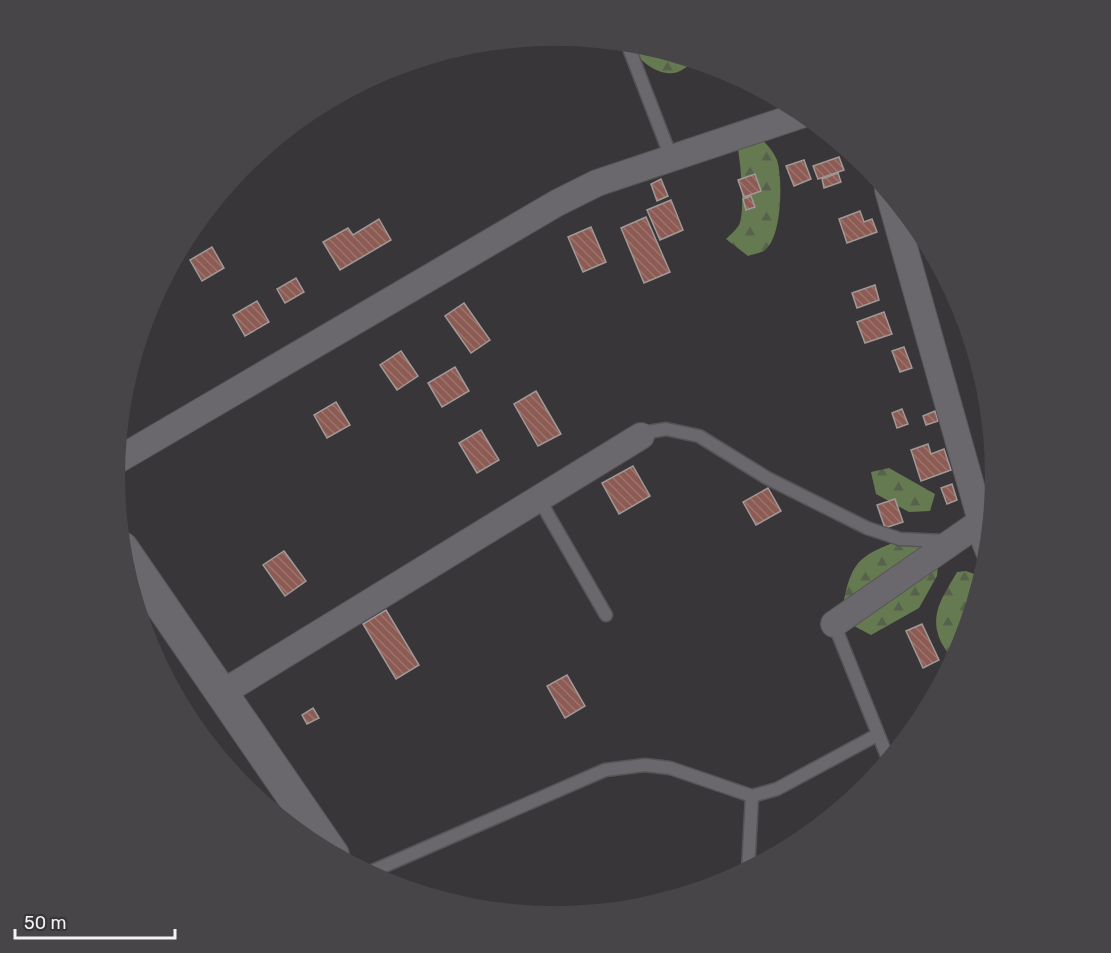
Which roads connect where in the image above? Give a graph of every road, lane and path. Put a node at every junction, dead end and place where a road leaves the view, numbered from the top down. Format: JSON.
{"nodes":[{"id":1,"x":631,"y":54,"type":"edge"},
{"id":2,"x":792,"y":118,"type":"edge"},
{"id":3,"x":671,"y":157,"type":"junction"},
{"id":4,"x":894,"y":212,"type":"edge"},
{"id":5,"x":641,"y":436,"type":"joint"},
{"id":6,"x":126,"y":456,"type":"edge"},
{"id":7,"x":539,"y":499,"type":"junction"},
{"id":8,"x":984,"y":518,"type":"edge"},
{"id":9,"x":984,"y":520,"type":"edge"},
{"id":10,"x":952,"y":541,"type":"junction"},
{"id":11,"x":136,"y":568,"type":"edge"},
{"id":12,"x":606,"y":615,"type":"dead end"},
{"id":13,"x":834,"y":624,"type":"joint"},
{"id":14,"x":222,"y":693,"type":"junction"},
{"id":15,"x":877,"y":735,"type":"junction"},
{"id":16,"x":885,"y":753,"type":"edge"},
{"id":17,"x":752,"y":796,"type":"junction"},
{"id":18,"x":320,"y":836,"type":"edge"},
{"id":19,"x":749,"y":861,"type":"edge"},
{"id":20,"x":379,"y":868,"type":"edge"}],
"edges":[{"from":1,"to":3,"type":"lane"},
{"from":2,"to":3,"type":"street"},
{"from":3,"to":6,"type":"street"},
{"from":4,"to":8,"type":"street"},
{"from":5,"to":7,"type":"street"},
{"from":5,"to":10,"type":"lane"},
{"from":7,"to":12,"type":"lane"},
{"from":7,"to":14,"type":"street"},
{"from":9,"to":10,"type":"street"},
{"from":10,"to":13,"type":"street"},
{"from":11,"to":14,"type":"street"},
{"from":13,"to":15,"type":"lane"},
{"from":14,"to":18,"type":"street"},
{"from":15,"to":16,"type":"lane"},
{"from":15,"to":17,"type":"lane"},
{"from":17,"to":19,"type":"lane"},
{"from":17,"to":20,"type":"lane"}]}
